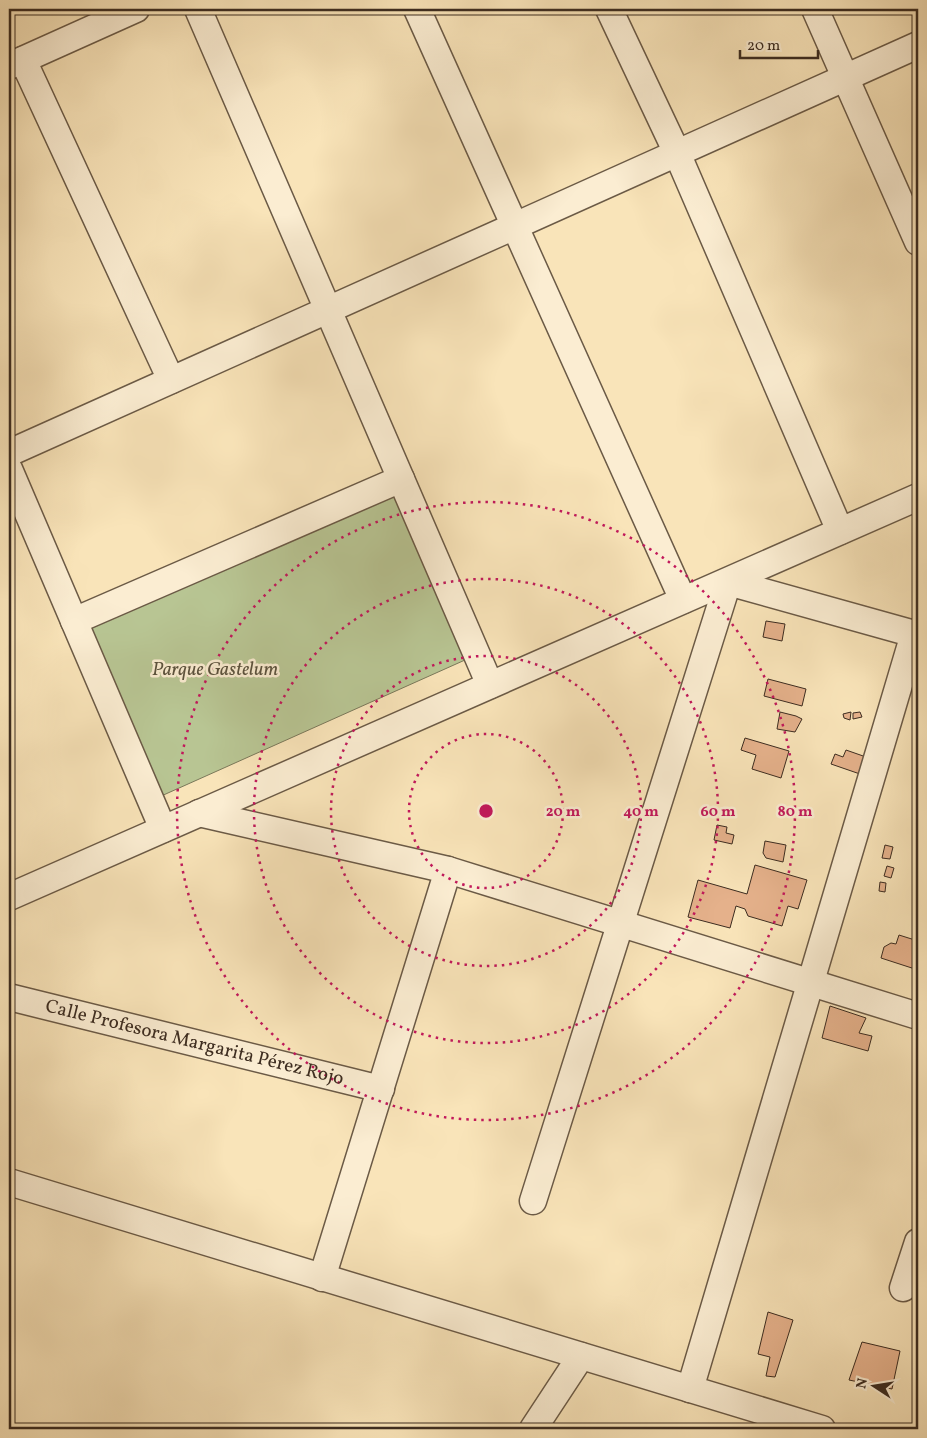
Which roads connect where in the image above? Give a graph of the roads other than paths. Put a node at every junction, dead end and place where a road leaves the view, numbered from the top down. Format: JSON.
{"nodes":[{"id":1,"x":136,"y":9,"type":"edge"},
{"id":2,"x":198,"y":9,"type":"edge"},
{"id":3,"x":418,"y":9,"type":"edge"},
{"id":4,"x":610,"y":9,"type":"edge"},
{"id":5,"x":815,"y":9,"type":"edge"},
{"id":6,"x":918,"y":45,"type":"edge"},
{"id":7,"x":16,"y":63,"type":"edge"},
{"id":8,"x":845,"y":78,"type":"junction"},
{"id":9,"x":677,"y":153,"type":"junction"},
{"id":10,"x":515,"y":225,"type":"junction"},
{"id":11,"x":918,"y":242,"type":"edge"},
{"id":12,"x":328,"y":310,"type":"junction"},
{"id":13,"x":171,"y":380,"type":"junction"},
{"id":14,"x":9,"y":453,"type":"edge"},
{"id":15,"x":9,"y":469,"type":"edge"},
{"id":16,"x":401,"y":479,"type":"junction"},
{"id":17,"x":918,"y":497,"type":"edge"},
{"id":18,"x":840,"y":531,"type":"junction"},
{"id":19,"x":719,"y":585,"type":"junction"},
{"id":20,"x":684,"y":600,"type":"junction"},
{"id":21,"x":74,"y":621,"type":"junction"},
{"id":22,"x":916,"y":634,"type":"edge"},
{"id":23,"x":490,"y":685,"type":"junction"},
{"id":24,"x":199,"y":813,"type":"junction"},
{"id":25,"x":163,"y":829,"type":"junction"},
{"id":26,"x":448,"y":870,"type":"junction"},
{"id":27,"x":9,"y":897,"type":"edge"},
{"id":28,"x":621,"y":924,"type":"junction"},
{"id":29,"x":811,"y":982,"type":"junction"},
{"id":30,"x":9,"y":997,"type":"edge"},
{"id":31,"x":918,"y":1016,"type":"edge"},
{"id":32,"x":380,"y":1089,"type":"junction"},
{"id":33,"x":9,"y":1182,"type":"edge"},
{"id":34,"x":533,"y":1201,"type":"dead end"},
{"id":35,"x":918,"y":1242,"type":"edge"},
{"id":36,"x":322,"y":1278,"type":"junction"},
{"id":37,"x":902,"y":1288,"type":"dead end"},
{"id":38,"x":581,"y":1356,"type":"junction"},
{"id":39,"x":690,"y":1389,"type":"junction"},
{"id":40,"x":533,"y":1429,"type":"edge"},
{"id":41,"x":822,"y":1429,"type":"edge"}],
"edges":[{"from":1,"to":7,"type":"street"},
{"from":2,"to":12,"type":"street"},
{"from":3,"to":10,"type":"street"},
{"from":4,"to":9,"type":"street"},
{"from":5,"to":8,"type":"street"},
{"from":6,"to":8,"type":"street"},
{"from":7,"to":13,"type":"street"},
{"from":8,"to":9,"type":"street"},
{"from":8,"to":11,"type":"street"},
{"from":9,"to":10,"type":"street"},
{"from":9,"to":18,"type":"street"},
{"from":10,"to":12,"type":"street"},
{"from":10,"to":20,"type":"street"},
{"from":12,"to":13,"type":"street"},
{"from":12,"to":16,"type":"street"},
{"from":13,"to":14,"type":"street"},
{"from":15,"to":21,"type":"street"},
{"from":16,"to":21,"type":"street"},
{"from":16,"to":23,"type":"street"},
{"from":17,"to":18,"type":"street"},
{"from":18,"to":19,"type":"street"},
{"from":19,"to":20,"type":"street"},
{"from":19,"to":22,"type":"street"},
{"from":19,"to":28,"type":"street"},
{"from":20,"to":23,"type":"street"},
{"from":21,"to":25,"type":"street"},
{"from":22,"to":29,"type":"street"},
{"from":23,"to":24,"type":"street"},
{"from":24,"to":25,"type":"street"},
{"from":24,"to":26,"type":"street"},
{"from":25,"to":27,"type":"street"},
{"from":26,"to":28,"type":"street"},
{"from":26,"to":32,"type":"street"},
{"from":28,"to":29,"type":"street"},
{"from":28,"to":34,"type":"street"},
{"from":29,"to":31,"type":"street"},
{"from":29,"to":39,"type":"street"},
{"from":30,"to":32,"type":"street","name":"Calle Profesora Margarita Pérez Rojo"},
{"from":32,"to":36,"type":"street"},
{"from":33,"to":36,"type":"street"},
{"from":35,"to":37,"type":"street"},
{"from":36,"to":38,"type":"street"},
{"from":38,"to":39,"type":"street"},
{"from":38,"to":40,"type":"street"},
{"from":39,"to":41,"type":"street"}]}
